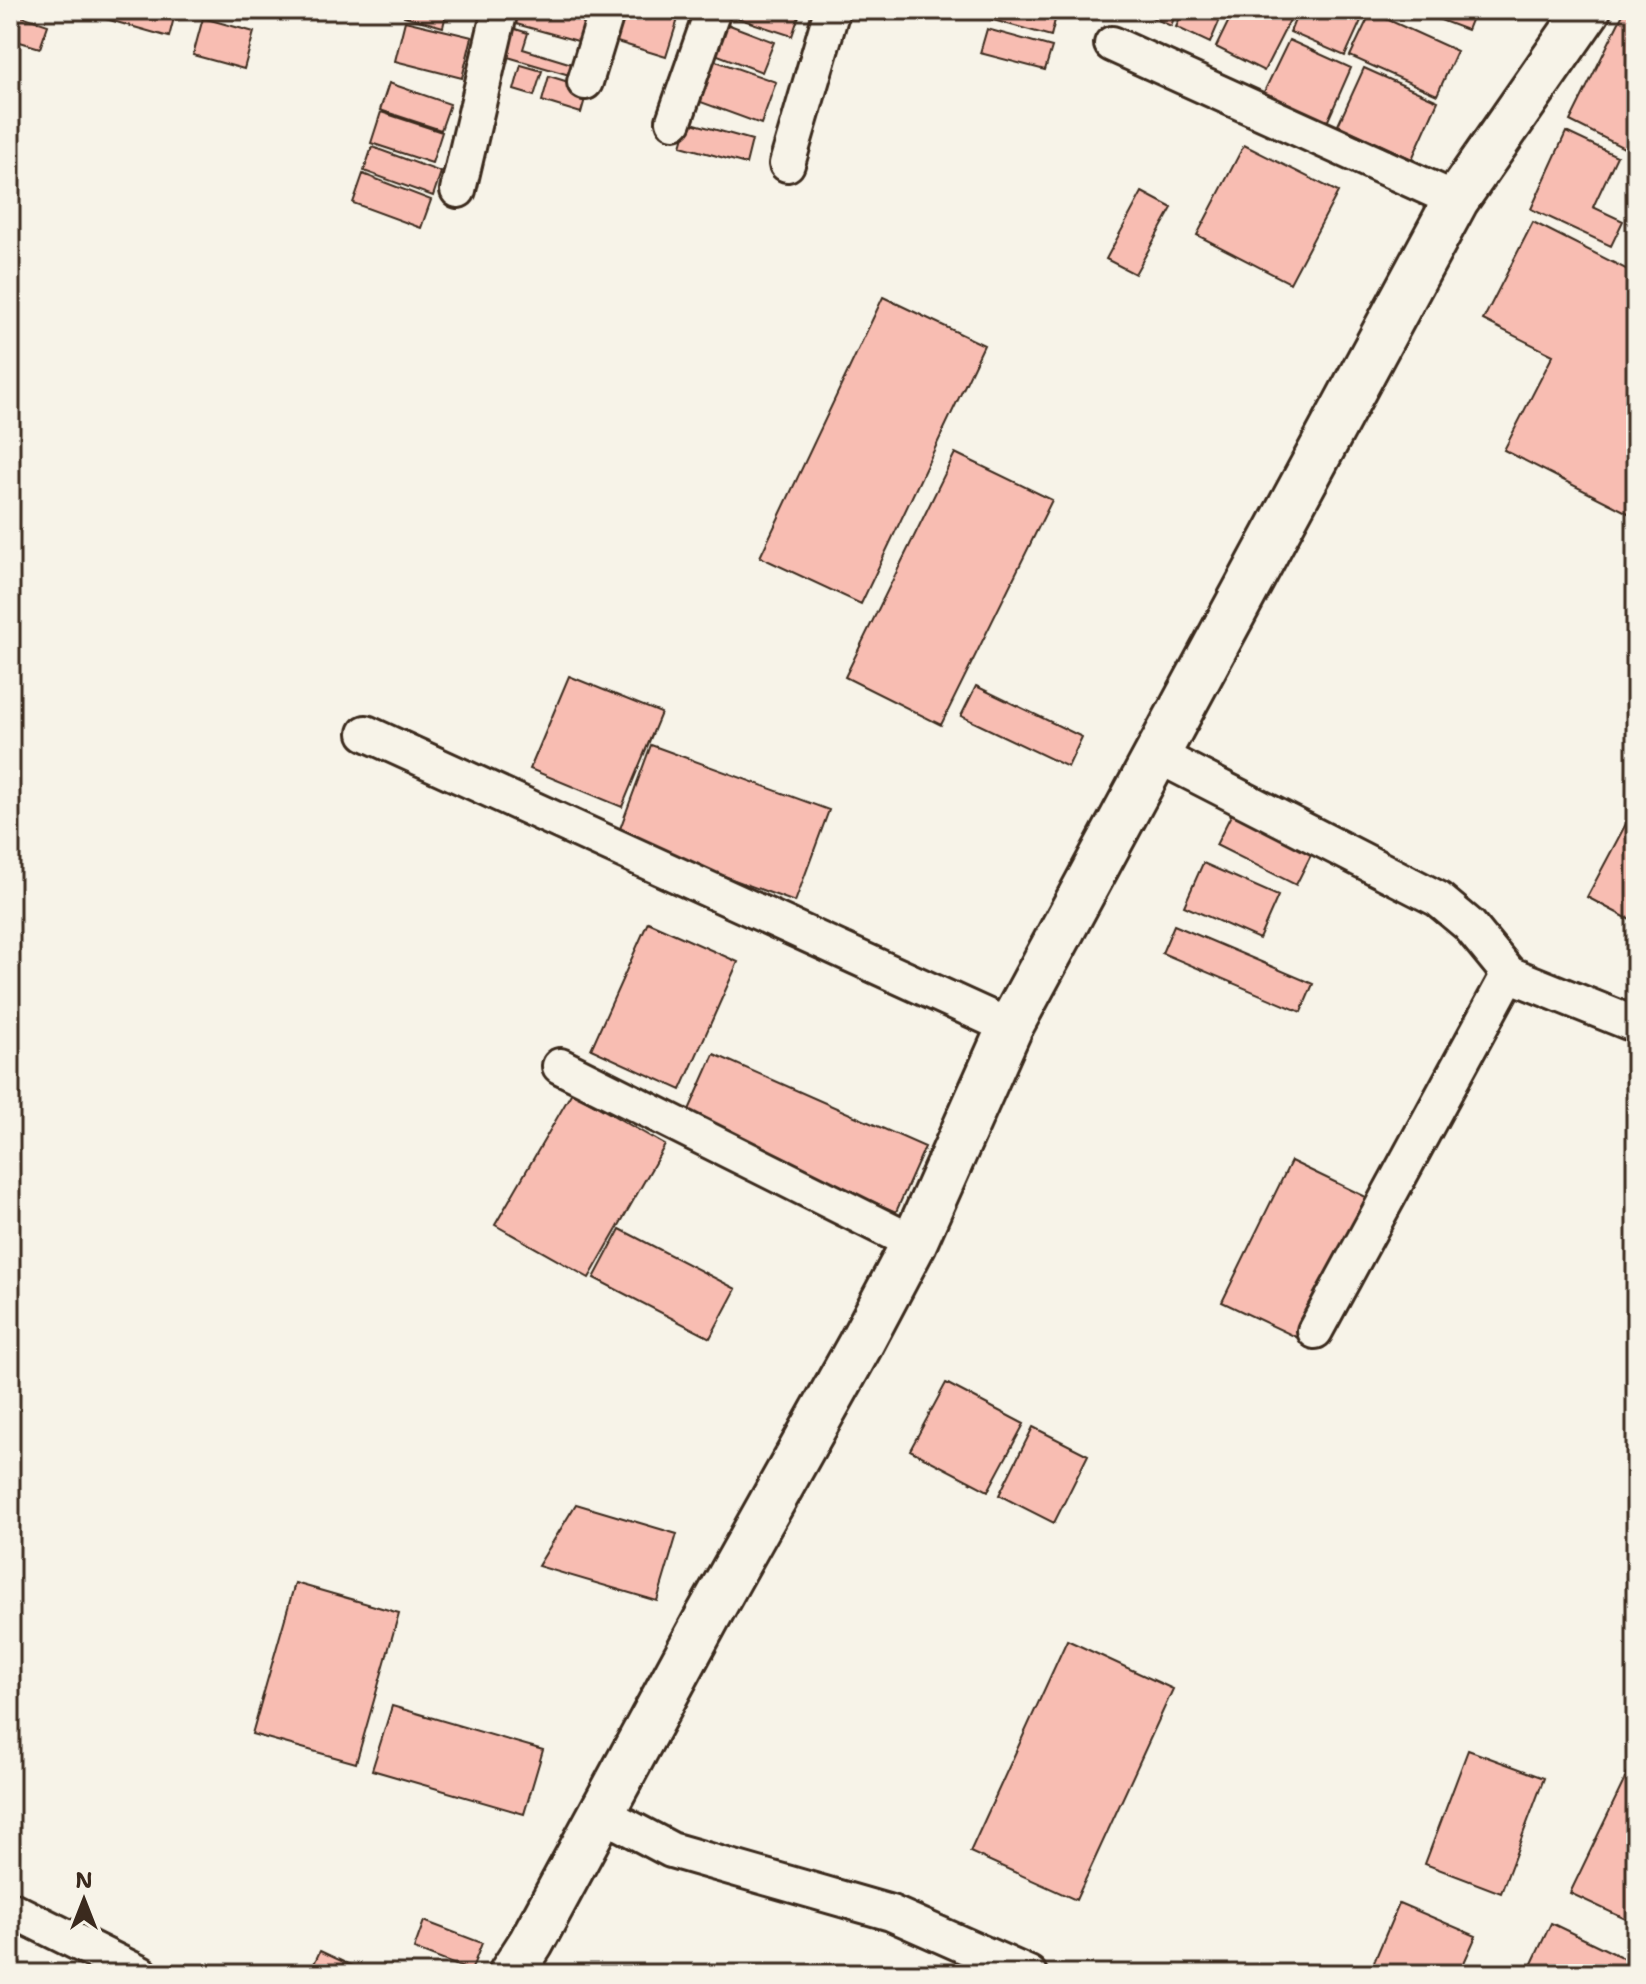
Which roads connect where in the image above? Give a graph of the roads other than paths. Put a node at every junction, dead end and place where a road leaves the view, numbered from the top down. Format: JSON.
{"nodes":[{"id":1,"x":500,"y":10,"type":"edge"},
{"id":2,"x":607,"y":10,"type":"edge"},
{"id":3,"x":713,"y":10,"type":"edge"},
{"id":4,"x":832,"y":10,"type":"edge"},
{"id":5,"x":1588,"y":10,"type":"edge"},
{"id":6,"x":1112,"y":44,"type":"dead end"},
{"id":7,"x":585,"y":82,"type":"dead end"},
{"id":8,"x":674,"y":121,"type":"dead end"},
{"id":9,"x":787,"y":164,"type":"dead end"},
{"id":10,"x":458,"y":190,"type":"dead end"},
{"id":11,"x":1456,"y":200,"type":"junction"},
{"id":12,"x":366,"y":733,"type":"dead end"},
{"id":13,"x":1155,"y":754,"type":"junction"},
{"id":14,"x":1509,"y":974,"type":"junction"},
{"id":15,"x":1636,"y":1025,"type":"edge"},
{"id":16,"x":1010,"y":1027,"type":"junction"},
{"id":17,"x":560,"y":1066,"type":"dead end"},
{"id":18,"x":914,"y":1243,"type":"junction"},
{"id":19,"x":1315,"y":1331,"type":"dead end"},
{"id":20,"x":601,"y":1813,"type":"junction"},
{"id":21,"x":10,"y":1909,"type":"edge"},
{"id":22,"x":141,"y":1974,"type":"edge"},
{"id":23,"x":511,"y":1974,"type":"edge"},
{"id":24,"x":1029,"y":1974,"type":"edge"}],
"edges":[{"from":1,"to":10,"type":"street"},
{"from":2,"to":7,"type":"street"},
{"from":3,"to":8,"type":"street"},
{"from":4,"to":9,"type":"street"},
{"from":5,"to":11,"type":"main road"},
{"from":6,"to":11,"type":"street"},
{"from":11,"to":13,"type":"main road"},
{"from":12,"to":16,"type":"street"},
{"from":13,"to":14,"type":"street"},
{"from":13,"to":16,"type":"main road"},
{"from":14,"to":15,"type":"street"},
{"from":14,"to":19,"type":"street"},
{"from":16,"to":18,"type":"main road"},
{"from":17,"to":18,"type":"street"},
{"from":18,"to":20,"type":"main road"},
{"from":20,"to":23,"type":"main road"},
{"from":20,"to":24,"type":"street"},
{"from":21,"to":22,"type":"street"}]}
